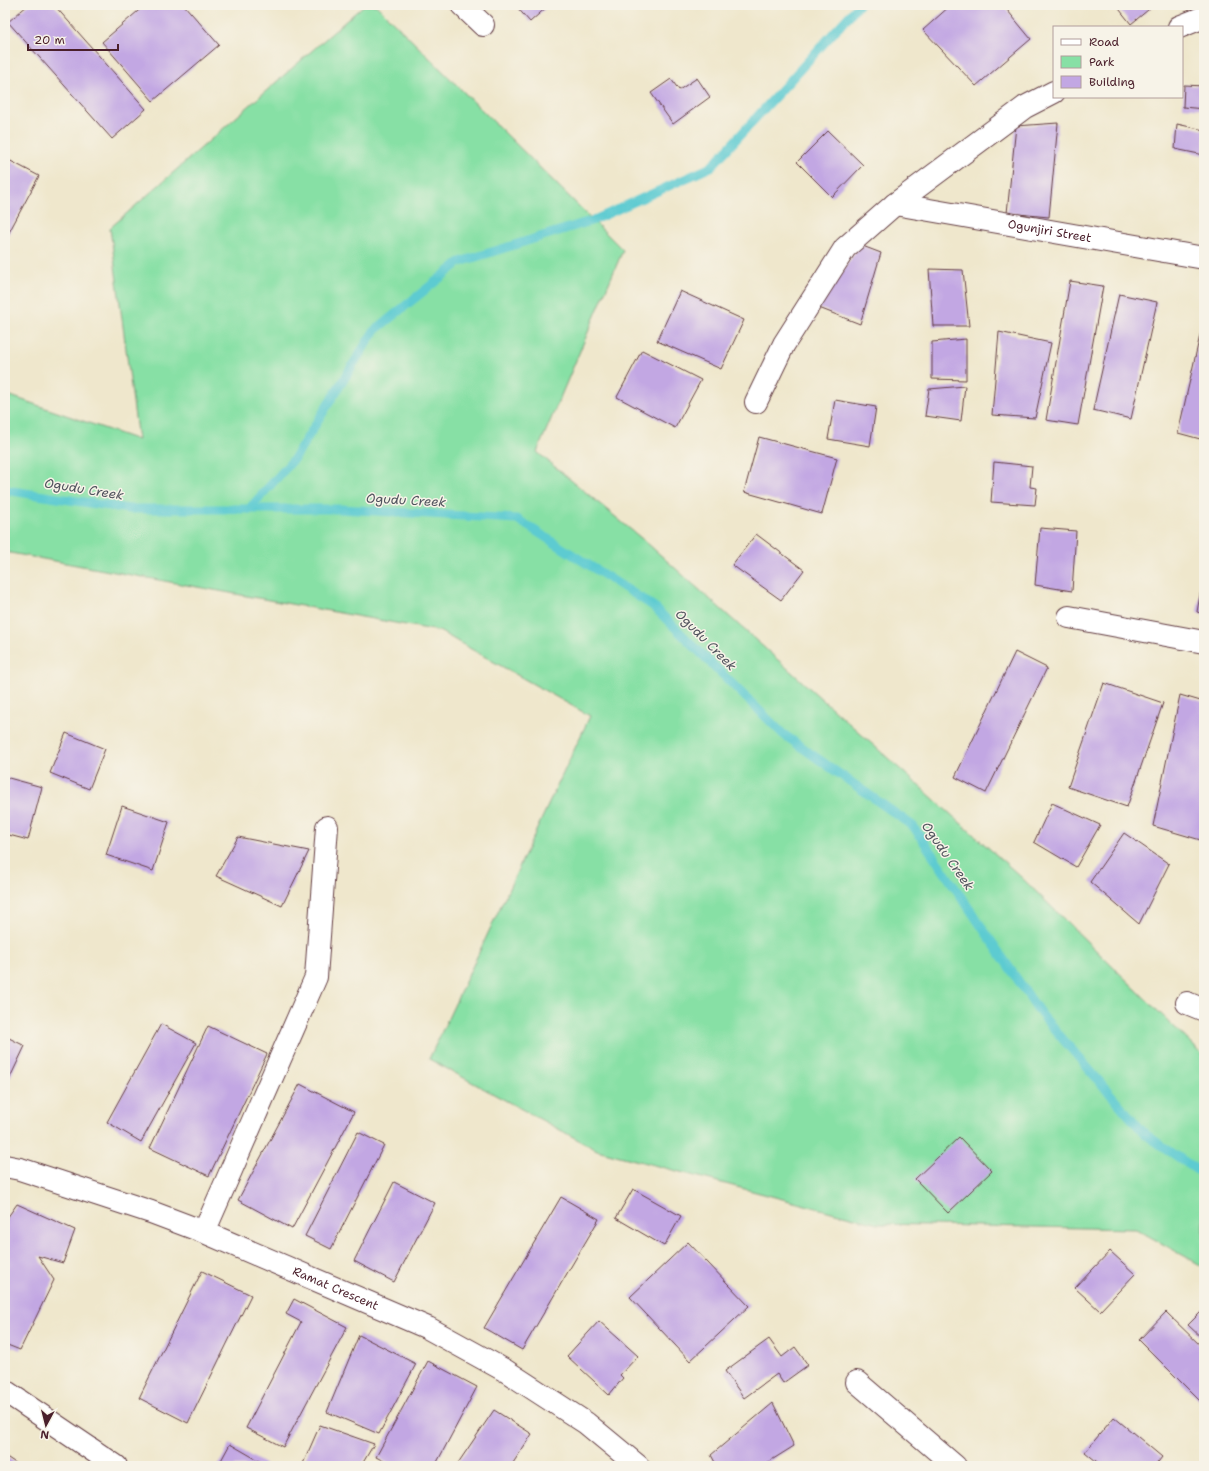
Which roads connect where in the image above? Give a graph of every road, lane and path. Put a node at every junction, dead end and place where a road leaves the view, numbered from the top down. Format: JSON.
{"nodes":[{"id":1,"x":462,"y":5,"type":"edge"},
{"id":2,"x":1204,"y":17,"type":"edge"},
{"id":3,"x":483,"y":25,"type":"dead end"},
{"id":4,"x":1182,"y":26,"type":"edge"},
{"id":5,"x":1053,"y":93,"type":"edge"},
{"id":6,"x":895,"y":204,"type":"junction"},
{"id":7,"x":1204,"y":258,"type":"edge"},
{"id":8,"x":756,"y":402,"type":"dead end"},
{"id":9,"x":1069,"y":617,"type":"dead end"},
{"id":10,"x":1204,"y":642,"type":"edge"},
{"id":11,"x":327,"y":827,"type":"dead end"},
{"id":12,"x":5,"y":1166,"type":"edge"},
{"id":13,"x":204,"y":1232,"type":"junction"},
{"id":14,"x":857,"y":1382,"type":"dead end"},
{"id":15,"x":5,"y":1391,"type":"edge"},
{"id":16,"x":116,"y":1466,"type":"edge"},
{"id":17,"x":638,"y":1466,"type":"edge"},
{"id":18,"x":955,"y":1466,"type":"edge"}],
"edges":[{"from":1,"to":3,"type":"street"},
{"from":2,"to":4,"type":"street"},
{"from":5,"to":6,"type":"street"},
{"from":6,"to":7,"type":"street","name":"Ogunjiri Street"},
{"from":6,"to":8,"type":"street"},
{"from":9,"to":10,"type":"street"},
{"from":11,"to":13,"type":"street"},
{"from":12,"to":13,"type":"street","name":"Ramat Crescent"},
{"from":13,"to":17,"type":"street","name":"Ramat Crescent"},
{"from":14,"to":18,"type":"street"},
{"from":15,"to":16,"type":"street"}]}
